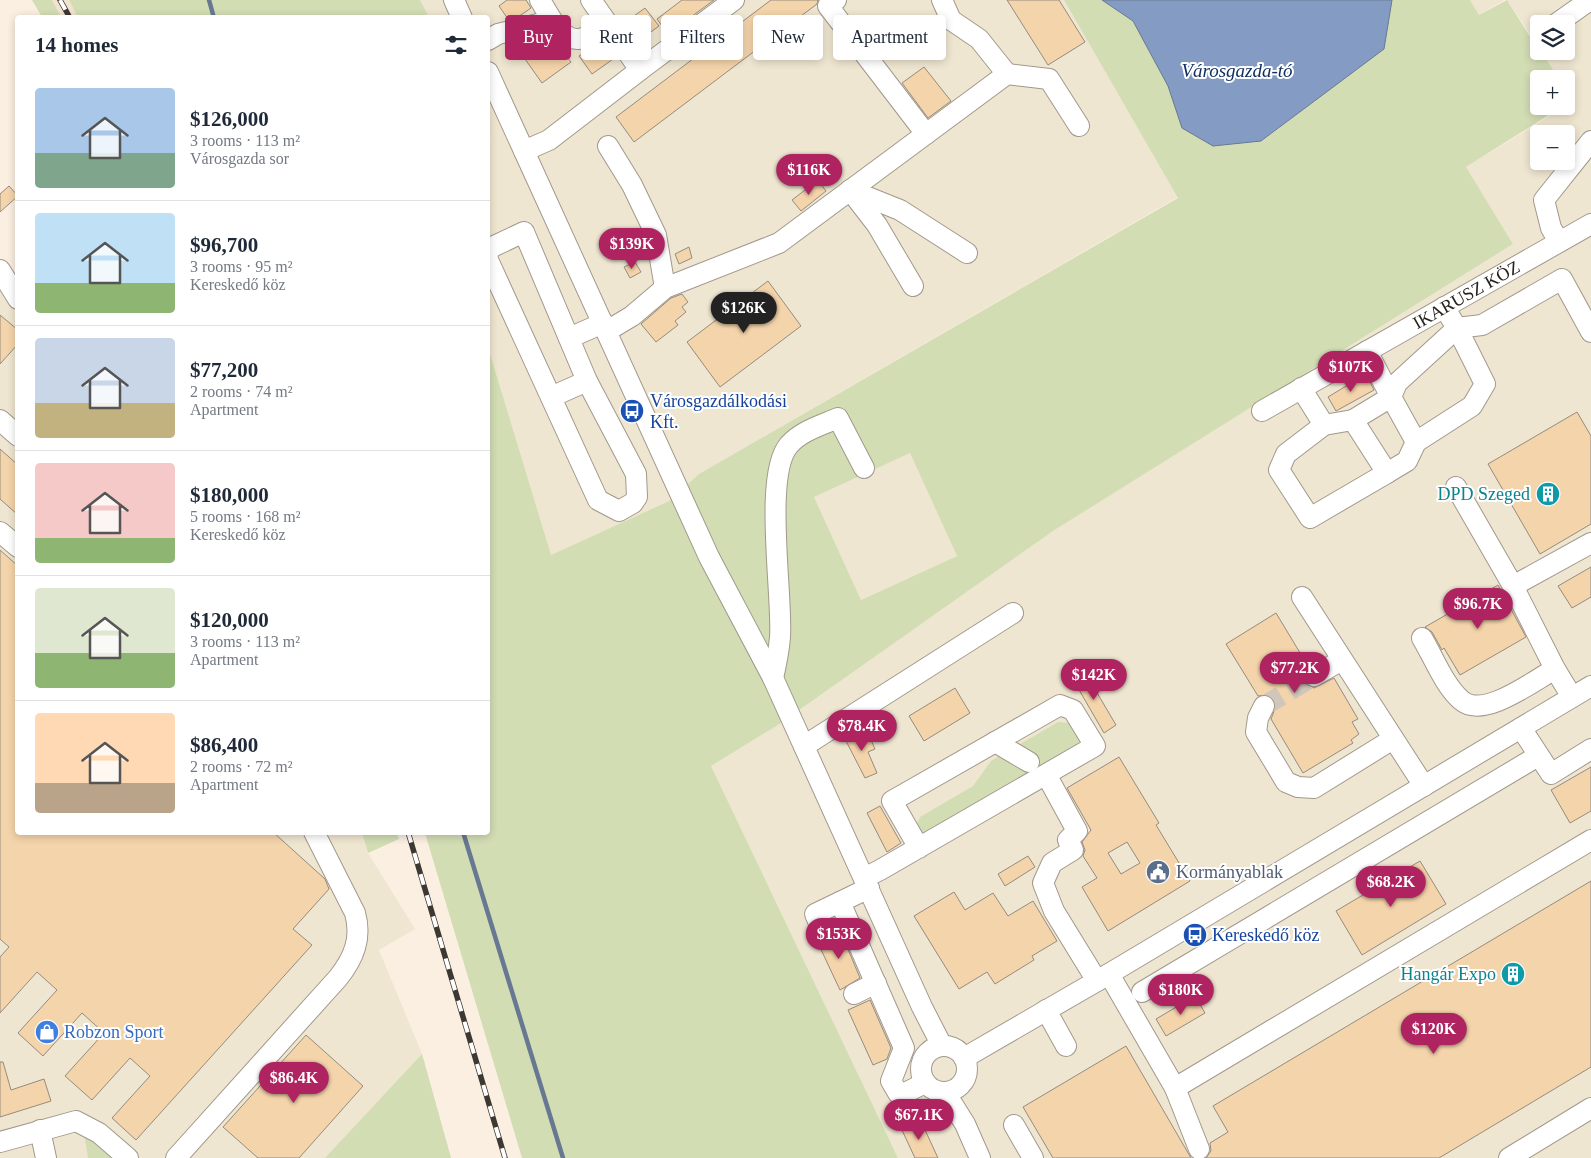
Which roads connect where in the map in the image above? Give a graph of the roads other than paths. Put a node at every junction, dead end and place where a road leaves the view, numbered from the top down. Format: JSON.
{"nodes":[{"id":1,"x":454,"y":0,"type":"edge"},
{"id":2,"x":540,"y":0,"type":"edge"},
{"id":3,"x":590,"y":0,"type":"edge"},
{"id":4,"x":734,"y":0,"type":"edge"},
{"id":5,"x":836,"y":0,"type":"edge"},
{"id":6,"x":942,"y":0,"type":"edge"},
{"id":7,"x":1590,"y":0,"type":"edge"},
{"id":8,"x":461,"y":15,"type":"edge"},
{"id":9,"x":601,"y":15,"type":"edge"},
{"id":10,"x":1569,"y":15,"type":"edge"},
{"id":11,"x":505,"y":32,"type":"edge"},
{"id":12,"x":581,"y":38,"type":"edge"},
{"id":13,"x":490,"y":39,"type":"edge"},
{"id":14,"x":633,"y":60,"type":"edge"},
{"id":15,"x":640,"y":70,"type":"junction"},
{"id":16,"x":1007,"y":74,"type":"junction"},
{"id":17,"x":490,"y":76,"type":"edge"},
{"id":18,"x":1079,"y":126,"type":"dead end"},
{"id":19,"x":926,"y":134,"type":"junction"},
{"id":20,"x":1591,"y":141,"type":"edge"},
{"id":21,"x":608,"y":146,"type":"dead end"},
{"id":22,"x":524,"y":151,"type":"junction"},
{"id":23,"x":850,"y":190,"type":"junction"},
{"id":24,"x":554,"y":218,"type":"junction"},
{"id":25,"x":1591,"y":224,"type":"edge"},
{"id":26,"x":524,"y":232,"type":"junction"},
{"id":27,"x":1559,"y":242,"type":"junction"},
{"id":28,"x":490,"y":248,"type":"edge"},
{"id":29,"x":967,"y":252,"type":"dead end"},
{"id":30,"x":490,"y":264,"type":"edge"},
{"id":31,"x":0,"y":270,"type":"edge"},
{"id":32,"x":913,"y":286,"type":"dead end"},
{"id":33,"x":665,"y":288,"type":"junction"},
{"id":34,"x":15,"y":294,"type":"edge"},
{"id":35,"x":1444,"y":307,"type":"junction"},
{"id":36,"x":605,"y":327,"type":"junction"},
{"id":37,"x":1457,"y":328,"type":"junction"},
{"id":38,"x":1591,"y":332,"type":"edge"},
{"id":39,"x":569,"y":338,"type":"junction"},
{"id":40,"x":1367,"y":351,"type":"junction"},
{"id":41,"x":587,"y":381,"type":"junction"},
{"id":42,"x":1301,"y":388,"type":"junction"},
{"id":43,"x":550,"y":397,"type":"junction"},
{"id":44,"x":1391,"y":397,"type":"junction"},
{"id":45,"x":1262,"y":411,"type":"dead end"},
{"id":46,"x":0,"y":420,"type":"edge"},
{"id":47,"x":1353,"y":420,"type":"junction"},
{"id":48,"x":1324,"y":426,"type":"junction"},
{"id":49,"x":15,"y":433,"type":"edge"},
{"id":50,"x":1416,"y":442,"type":"junction"},
{"id":51,"x":864,"y":468,"type":"dead end"},
{"id":52,"x":1387,"y":473,"type":"junction"},
{"id":53,"x":1456,"y":487,"type":"dead end"},
{"id":54,"x":0,"y":532,"type":"edge"},
{"id":55,"x":1591,"y":543,"type":"edge"},
{"id":56,"x":15,"y":544,"type":"edge"},
{"id":57,"x":1513,"y":586,"type":"junction"},
{"id":58,"x":1302,"y":597,"type":"dead end"},
{"id":59,"x":1013,"y":613,"type":"dead end"},
{"id":60,"x":1422,"y":638,"type":"dead end"},
{"id":61,"x":1342,"y":660,"type":"junction"},
{"id":62,"x":1554,"y":669,"type":"junction"},
{"id":63,"x":1314,"y":676,"type":"tunnel mouth"},
{"id":64,"x":773,"y":678,"type":"junction"},
{"id":65,"x":1591,"y":686,"type":"edge"},
{"id":66,"x":1572,"y":698,"type":"junction"},
{"id":67,"x":1264,"y":706,"type":"tunnel mouth"},
{"id":68,"x":1521,"y":728,"type":"junction"},
{"id":69,"x":1393,"y":739,"type":"junction"},
{"id":70,"x":995,"y":742,"type":"junction"},
{"id":71,"x":804,"y":746,"type":"junction"},
{"id":72,"x":1591,"y":749,"type":"edge"},
{"id":73,"x":1538,"y":756,"type":"junction"},
{"id":74,"x":1029,"y":762,"type":"dead end"},
{"id":75,"x":1046,"y":776,"type":"junction"},
{"id":76,"x":1424,"y":786,"type":"junction"},
{"id":77,"x":1368,"y":819,"type":"junction"},
{"id":78,"x":316,"y":835,"type":"edge"},
{"id":79,"x":1591,"y":840,"type":"edge"},
{"id":80,"x":1385,"y":847,"type":"junction"},
{"id":81,"x":919,"y":848,"type":"junction"},
{"id":82,"x":866,"y":883,"type":"junction"},
{"id":83,"x":1236,"y":898,"type":"junction"},
{"id":84,"x":840,"y":902,"type":"junction"},
{"id":85,"x":1251,"y":926,"type":"junction"},
{"id":86,"x":822,"y":930,"type":"dead end"},
{"id":87,"x":1103,"y":978,"type":"junction"},
{"id":88,"x":876,"y":983,"type":"junction"},
{"id":89,"x":1142,"y":992,"type":"dead end"},
{"id":90,"x":854,"y":994,"type":"dead end"},
{"id":91,"x":1046,"y":1010,"type":"junction"},
{"id":92,"x":1066,"y":1046,"type":"dead end"},
{"id":93,"x":936,"y":1048,"type":"junction"},
{"id":94,"x":964,"y":1058,"type":"junction"},
{"id":95,"x":925,"y":1083,"type":"junction"},
{"id":96,"x":1175,"y":1088,"type":"junction"},
{"id":97,"x":952,"y":1090,"type":"junction"},
{"id":98,"x":1591,"y":1108,"type":"edge"},
{"id":99,"x":1014,"y":1125,"type":"dead end"},
{"id":100,"x":40,"y":1130,"type":"junction"},
{"id":101,"x":0,"y":1142,"type":"edge"},
{"id":102,"x":1199,"y":1150,"type":"dead end"},
{"id":103,"x":46,"y":1158,"type":"edge"},
{"id":104,"x":128,"y":1158,"type":"edge"},
{"id":105,"x":176,"y":1158,"type":"edge"},
{"id":106,"x":980,"y":1158,"type":"edge"},
{"id":107,"x":1033,"y":1158,"type":"edge"},
{"id":108,"x":1509,"y":1158,"type":"edge"}],
"edges":[{"from":1,"to":8,"type":"street"},
{"from":2,"to":12,"type":"street"},
{"from":3,"to":9,"type":"street"},
{"from":4,"to":15,"type":"street"},
{"from":5,"to":19,"type":"street"},
{"from":6,"to":16,"type":"street"},
{"from":7,"to":10,"type":"street"},
{"from":11,"to":13,"type":"street"},
{"from":14,"to":15,"type":"street"},
{"from":15,"to":22,"type":"street"},
{"from":16,"to":18,"type":"street"},
{"from":16,"to":19,"type":"street"},
{"from":17,"to":22,"type":"street"},
{"from":19,"to":23,"type":"street"},
{"from":20,"to":27,"type":"street"},
{"from":21,"to":33,"type":"street"},
{"from":22,"to":24,"type":"street"},
{"from":23,"to":29,"type":"street"},
{"from":23,"to":32,"type":"street"},
{"from":23,"to":33,"type":"street"},
{"from":24,"to":26,"type":"street"},
{"from":24,"to":36,"type":"street"},
{"from":25,"to":27,"type":"street","name":"IKARUSZ KÖZ"},
{"from":26,"to":28,"type":"street"},
{"from":26,"to":39,"type":"street"},
{"from":27,"to":35,"type":"street","name":"IKARUSZ KÖZ"},
{"from":30,"to":43,"type":"street"},
{"from":31,"to":34,"type":"street"},
{"from":33,"to":36,"type":"street"},
{"from":35,"to":37,"type":"street"},
{"from":35,"to":40,"type":"street","name":"IKARUSZ KÖZ"},
{"from":36,"to":39,"type":"street"},
{"from":36,"to":64,"type":"street"},
{"from":37,"to":38,"type":"street"},
{"from":37,"to":44,"type":"street"},
{"from":37,"to":50,"type":"street"},
{"from":39,"to":41,"type":"street"},
{"from":40,"to":42,"type":"street","name":"IKARUSZ KÖZ"},
{"from":40,"to":44,"type":"street"},
{"from":41,"to":43,"type":"street"},
{"from":41,"to":43,"type":"street"},
{"from":42,"to":45,"type":"street","name":"IKARUSZ KÖZ"},
{"from":42,"to":48,"type":"street"},
{"from":44,"to":47,"type":"street"},
{"from":44,"to":50,"type":"street"},
{"from":46,"to":49,"type":"street"},
{"from":47,"to":48,"type":"street"},
{"from":47,"to":52,"type":"street"},
{"from":48,"to":52,"type":"street"},
{"from":50,"to":52,"type":"street"},
{"from":51,"to":64,"type":"street"},
{"from":53,"to":57,"type":"street"},
{"from":54,"to":56,"type":"street"},
{"from":55,"to":57,"type":"street"},
{"from":57,"to":62,"type":"street"},
{"from":58,"to":61,"type":"street"},
{"from":59,"to":71,"type":"street"},
{"from":60,"to":62,"type":"street"},
{"from":61,"to":63,"type":"street"},
{"from":61,"to":69,"type":"street"},
{"from":62,"to":66,"type":"street"},
{"from":64,"to":71,"type":"street"},
{"from":65,"to":66,"type":"street"},
{"from":66,"to":68,"type":"street"},
{"from":67,"to":69,"type":"street"},
{"from":68,"to":73,"type":"street"},
{"from":68,"to":76,"type":"street"},
{"from":69,"to":76,"type":"street"},
{"from":70,"to":74,"type":"street"},
{"from":70,"to":75,"type":"street"},
{"from":70,"to":81,"type":"street"},
{"from":71,"to":82,"type":"street"},
{"from":72,"to":73,"type":"street"},
{"from":73,"to":80,"type":"street"},
{"from":75,"to":81,"type":"street"},
{"from":75,"to":87,"type":"street"},
{"from":76,"to":77,"type":"street"},
{"from":77,"to":80,"type":"street"},
{"from":77,"to":83,"type":"street"},
{"from":78,"to":105,"type":"street"},
{"from":79,"to":96,"type":"street"},
{"from":80,"to":85,"type":"street"},
{"from":81,"to":82,"type":"street"},
{"from":82,"to":84,"type":"street"},
{"from":82,"to":93,"type":"street"},
{"from":83,"to":85,"type":"street"},
{"from":83,"to":87,"type":"street"},
{"from":84,"to":86,"type":"street"},
{"from":84,"to":88,"type":"street"},
{"from":85,"to":89,"type":"street"},
{"from":87,"to":91,"type":"street"},
{"from":87,"to":96,"type":"street"},
{"from":88,"to":90,"type":"street"},
{"from":88,"to":95,"type":"street"},
{"from":91,"to":92,"type":"street"},
{"from":91,"to":94,"type":"street"},
{"from":93,"to":94,"type":"street"},
{"from":93,"to":95,"type":"street"},
{"from":94,"to":97,"type":"street"},
{"from":95,"to":97,"type":"street"},
{"from":96,"to":102,"type":"street"},
{"from":97,"to":106,"type":"street"},
{"from":98,"to":108,"type":"street"},
{"from":99,"to":107,"type":"street"},
{"from":100,"to":101,"type":"street"},
{"from":100,"to":103,"type":"street"},
{"from":100,"to":104,"type":"street"}]}
